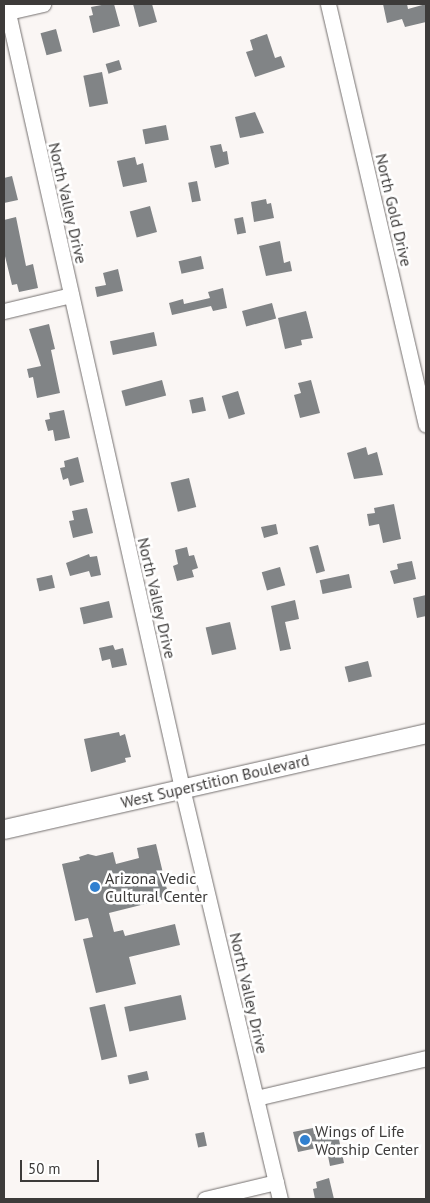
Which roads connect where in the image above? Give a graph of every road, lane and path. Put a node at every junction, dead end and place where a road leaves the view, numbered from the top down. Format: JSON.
{"nodes":[{"id":1,"x":43,"y":4,"type":"edge"},
{"id":2,"x":328,"y":4,"type":"edge"},
{"id":3,"x":7,"y":8,"type":"edge"},
{"id":4,"x":71,"y":295,"type":"junction"},
{"id":5,"x":4,"y":311,"type":"edge"},
{"id":6,"x":426,"y":425,"type":"edge"},
{"id":7,"x":426,"y":732,"type":"edge"},
{"id":8,"x":182,"y":788,"type":"junction"},
{"id":9,"x":4,"y":829,"type":"edge"},
{"id":10,"x":426,"y":1058,"type":"edge"},
{"id":11,"x":256,"y":1098,"type":"junction"},
{"id":12,"x":276,"y":1182,"type":"junction"},
{"id":13,"x":205,"y":1199,"type":"edge"},
{"id":14,"x":280,"y":1199,"type":"edge"}],
"edges":[{"from":1,"to":3,"type":"street"},
{"from":2,"to":6,"type":"street","name":"North Gold Drive"},
{"from":3,"to":4,"type":"street","name":"North Valley Drive"},
{"from":4,"to":5,"type":"street"},
{"from":4,"to":8,"type":"street","name":"North Valley Drive"},
{"from":7,"to":8,"type":"main road","name":"West Superstition Boulevard"},
{"from":8,"to":9,"type":"main road","name":"West Superstition Boulevard"},
{"from":8,"to":11,"type":"street","name":"North Valley Drive"},
{"from":10,"to":11,"type":"street"},
{"from":11,"to":12,"type":"street","name":"North Valley Drive"},
{"from":12,"to":13,"type":"street"},
{"from":12,"to":14,"type":"street","name":"North Valley Drive"}]}
